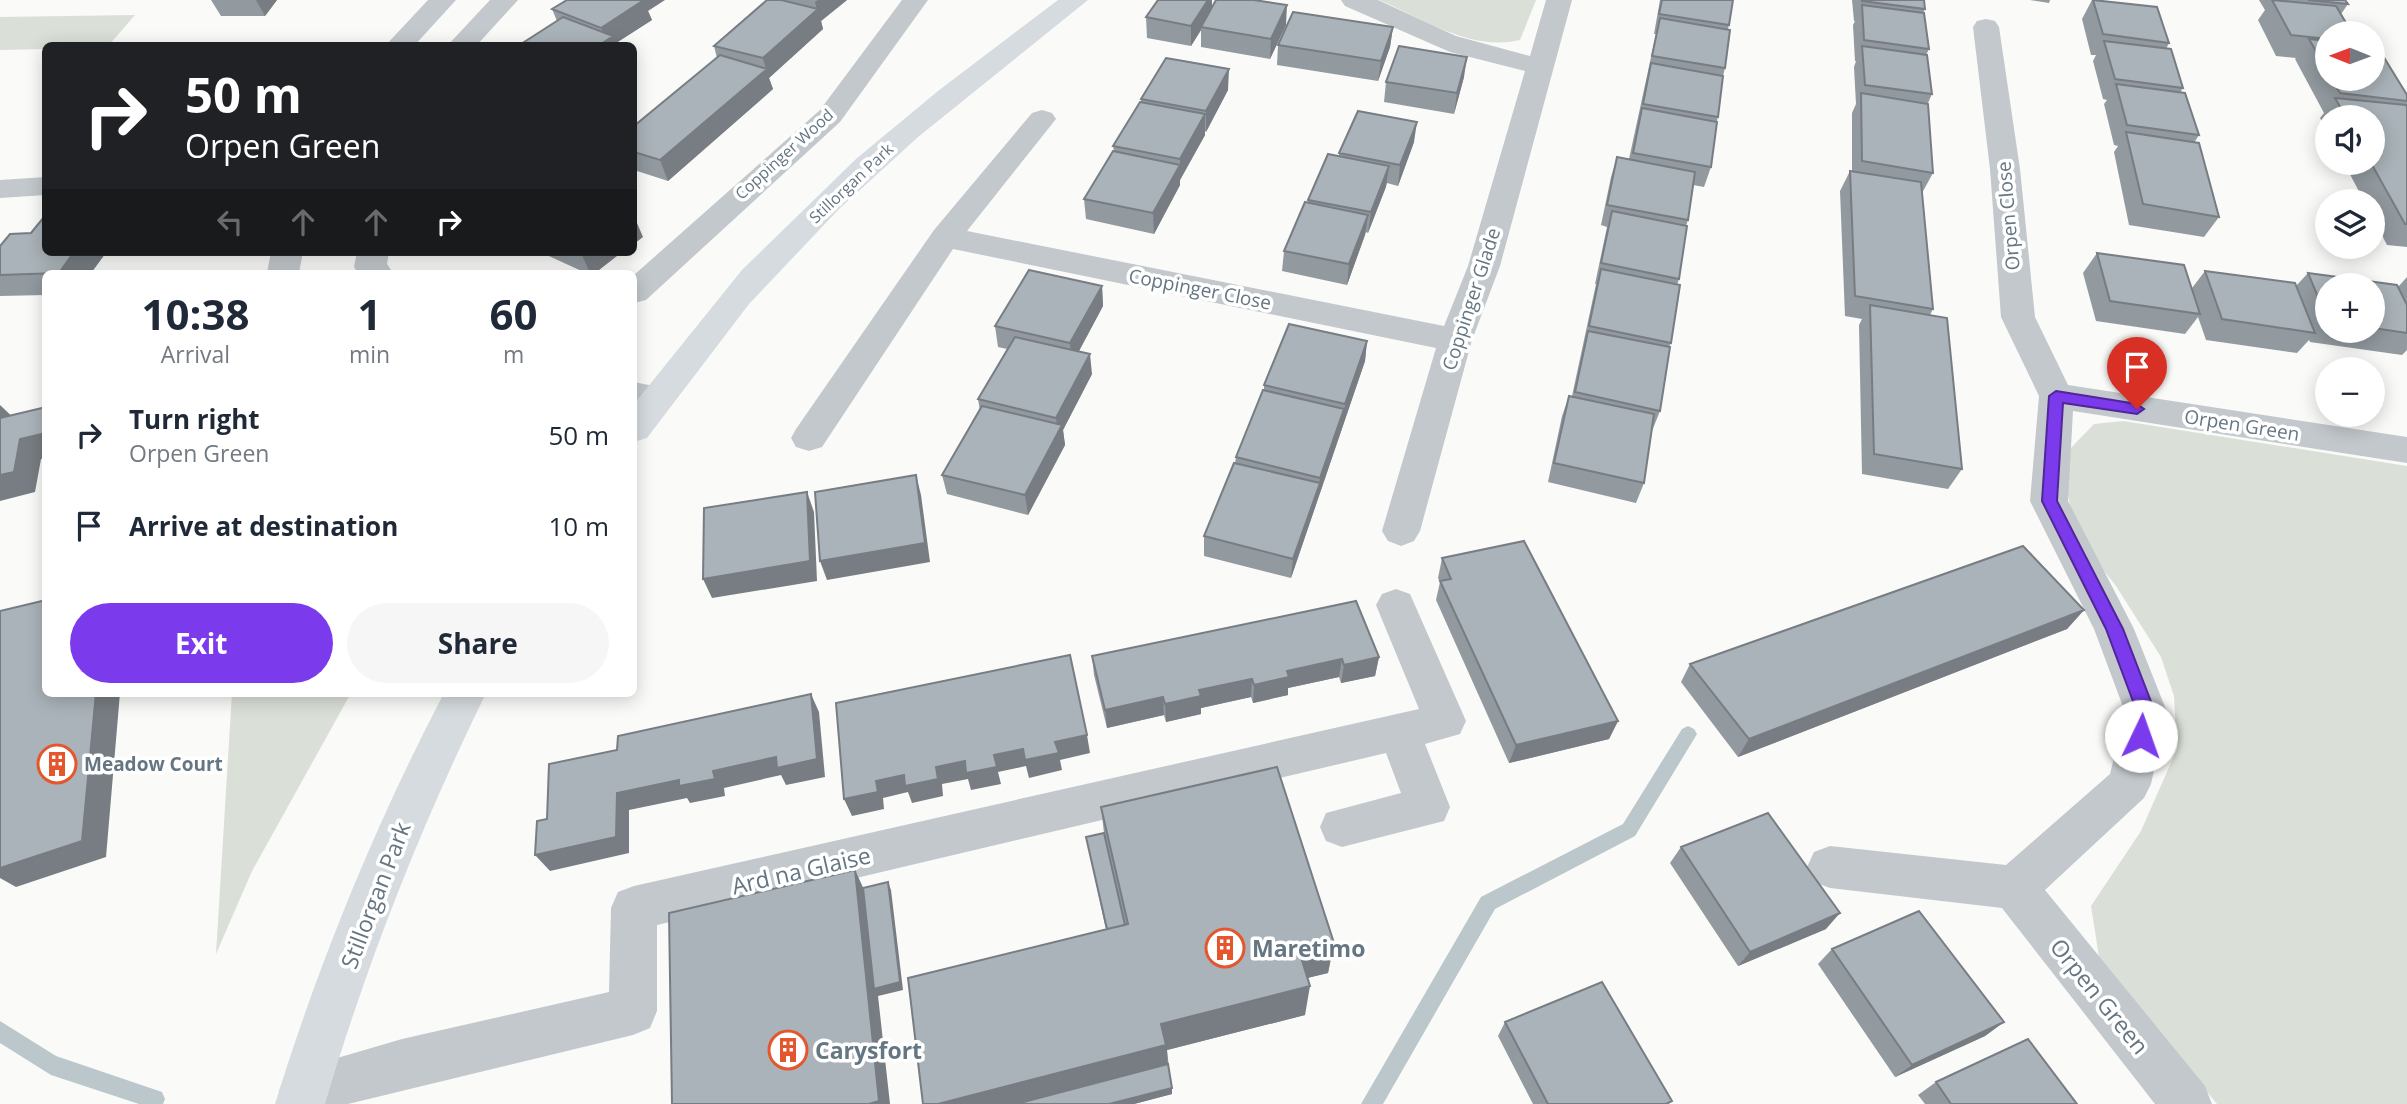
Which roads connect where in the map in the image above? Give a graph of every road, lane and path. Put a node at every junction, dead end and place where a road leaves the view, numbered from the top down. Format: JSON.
{"nodes":[{"id":1,"x":443,"y":0,"type":"edge"},
{"id":2,"x":505,"y":0,"type":"edge"},
{"id":3,"x":915,"y":0,"type":"edge"},
{"id":4,"x":1075,"y":0,"type":"edge"},
{"id":5,"x":1354,"y":0,"type":"edge"},
{"id":6,"x":1559,"y":0,"type":"edge"},
{"id":7,"x":1986,"y":27,"type":"dead end"},
{"id":8,"x":402,"y":42,"type":"edge"},
{"id":9,"x":464,"y":42,"type":"edge"},
{"id":10,"x":1540,"y":66,"type":"junction"},
{"id":11,"x":1042,"y":119,"type":"dead end"},
{"id":12,"x":42,"y":186,"type":"edge"},
{"id":13,"x":0,"y":189,"type":"edge"},
{"id":14,"x":945,"y":237,"type":"junction"},
{"id":15,"x":637,"y":289,"type":"edge"},
{"id":16,"x":1455,"y":340,"type":"junction"},
{"id":17,"x":645,"y":396,"type":"edge"},
{"id":18,"x":2056,"y":396,"type":"junction"},
{"id":19,"x":637,"y":420,"type":"edge"},
{"id":20,"x":808,"y":438,"type":"dead end"},
{"id":21,"x":2407,"y":450,"type":"edge"},
{"id":22,"x":1401,"y":531,"type":"dead end"},
{"id":23,"x":1396,"y":605,"type":"dead end"},
{"id":24,"x":463,"y":697,"type":"edge"},
{"id":25,"x":1399,"y":732,"type":"junction"},
{"id":26,"x":1342,"y":827,"type":"dead end"},
{"id":27,"x":1830,"y":867,"type":"dead end"},
{"id":28,"x":2014,"y":888,"type":"junction"},
{"id":29,"x":302,"y":1098,"type":"edge"},
{"id":30,"x":2187,"y":1104,"type":"edge"}],
"edges":[{"from":1,"to":8,"type":"street"},
{"from":2,"to":9,"type":"street"},
{"from":3,"to":15,"type":"street","name":"Coppinger Wood"},
{"from":4,"to":17,"type":"main road","name":"Stillorgan Park"},
{"from":5,"to":10,"type":"street"},
{"from":6,"to":10,"type":"street","name":"Coppinger Glade"},
{"from":7,"to":18,"type":"street","name":"Orpen Close"},
{"from":10,"to":16,"type":"street","name":"Coppinger Glade"},
{"from":11,"to":14,"type":"street"},
{"from":12,"to":13,"type":"street"},
{"from":14,"to":16,"type":"street","name":"Coppinger Close"},
{"from":14,"to":20,"type":"street"},
{"from":16,"to":22,"type":"street","name":"Coppinger Glade"},
{"from":17,"to":19,"type":"main road","name":"Stillorgan Park"},
{"from":18,"to":21,"type":"street","name":"Orpen Green"},
{"from":18,"to":28,"type":"street"},
{"from":23,"to":25,"type":"street","name":"Ard na Glaise"},
{"from":24,"to":29,"type":"main road","name":"Stillorgan Park"},
{"from":25,"to":26,"type":"street"},
{"from":25,"to":29,"type":"street","name":"Ard na Glaise"},
{"from":27,"to":28,"type":"street"},
{"from":28,"to":30,"type":"street","name":"Orpen Green"}]}
